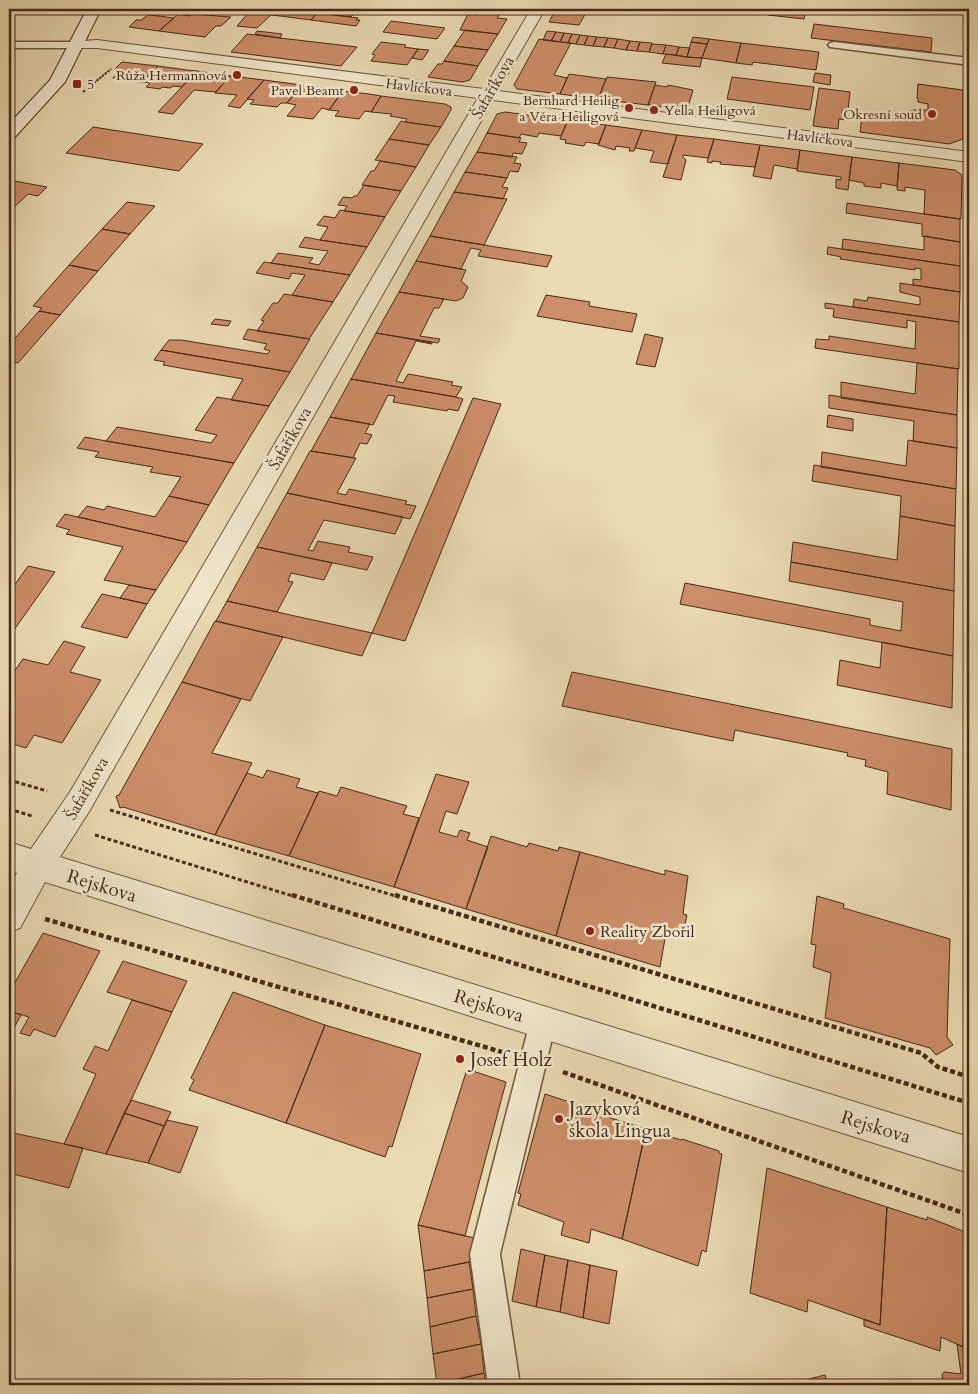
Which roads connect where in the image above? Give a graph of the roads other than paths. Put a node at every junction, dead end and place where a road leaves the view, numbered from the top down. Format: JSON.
{"nodes":[{"id":1,"x":94,"y":9,"type":"edge"},
{"id":2,"x":538,"y":9,"type":"edge"},
{"id":3,"x":76,"y":44,"type":"junction"},
{"id":4,"x":9,"y":45,"type":"edge"},
{"id":5,"x":834,"y":45,"type":"dead end"},
{"id":6,"x":969,"y":62,"type":"edge"},
{"id":7,"x":488,"y":96,"type":"junction"},
{"id":8,"x":9,"y":132,"type":"edge"},
{"id":9,"x":969,"y":157,"type":"edge"},
{"id":10,"x":23,"y":861,"type":"edge"},
{"id":11,"x":11,"y":913,"type":"edge"},
{"id":12,"x":543,"y":1022,"type":"junction"},
{"id":13,"x":969,"y":1155,"type":"edge"},
{"id":14,"x":504,"y":1385,"type":"edge"}],
"edges":[{"from":1,"to":3,"type":"street"},
{"from":2,"to":7,"type":"street","name":"Šafaříkova"},
{"from":3,"to":4,"type":"lane"},
{"from":3,"to":7,"type":"street","name":"Havlíčkova"},
{"from":3,"to":8,"type":"street"},
{"from":5,"to":6,"type":"lane"},
{"from":7,"to":9,"type":"street","name":"Havlíčkova"},
{"from":7,"to":10,"type":"street","name":"Šafaříkova"},
{"from":10,"to":11,"type":"street","name":"Šafaříkova"},
{"from":10,"to":12,"type":"street","name":"Rejskova"},
{"from":12,"to":13,"type":"street","name":"Rejskova"},
{"from":12,"to":14,"type":"lane"}]}
